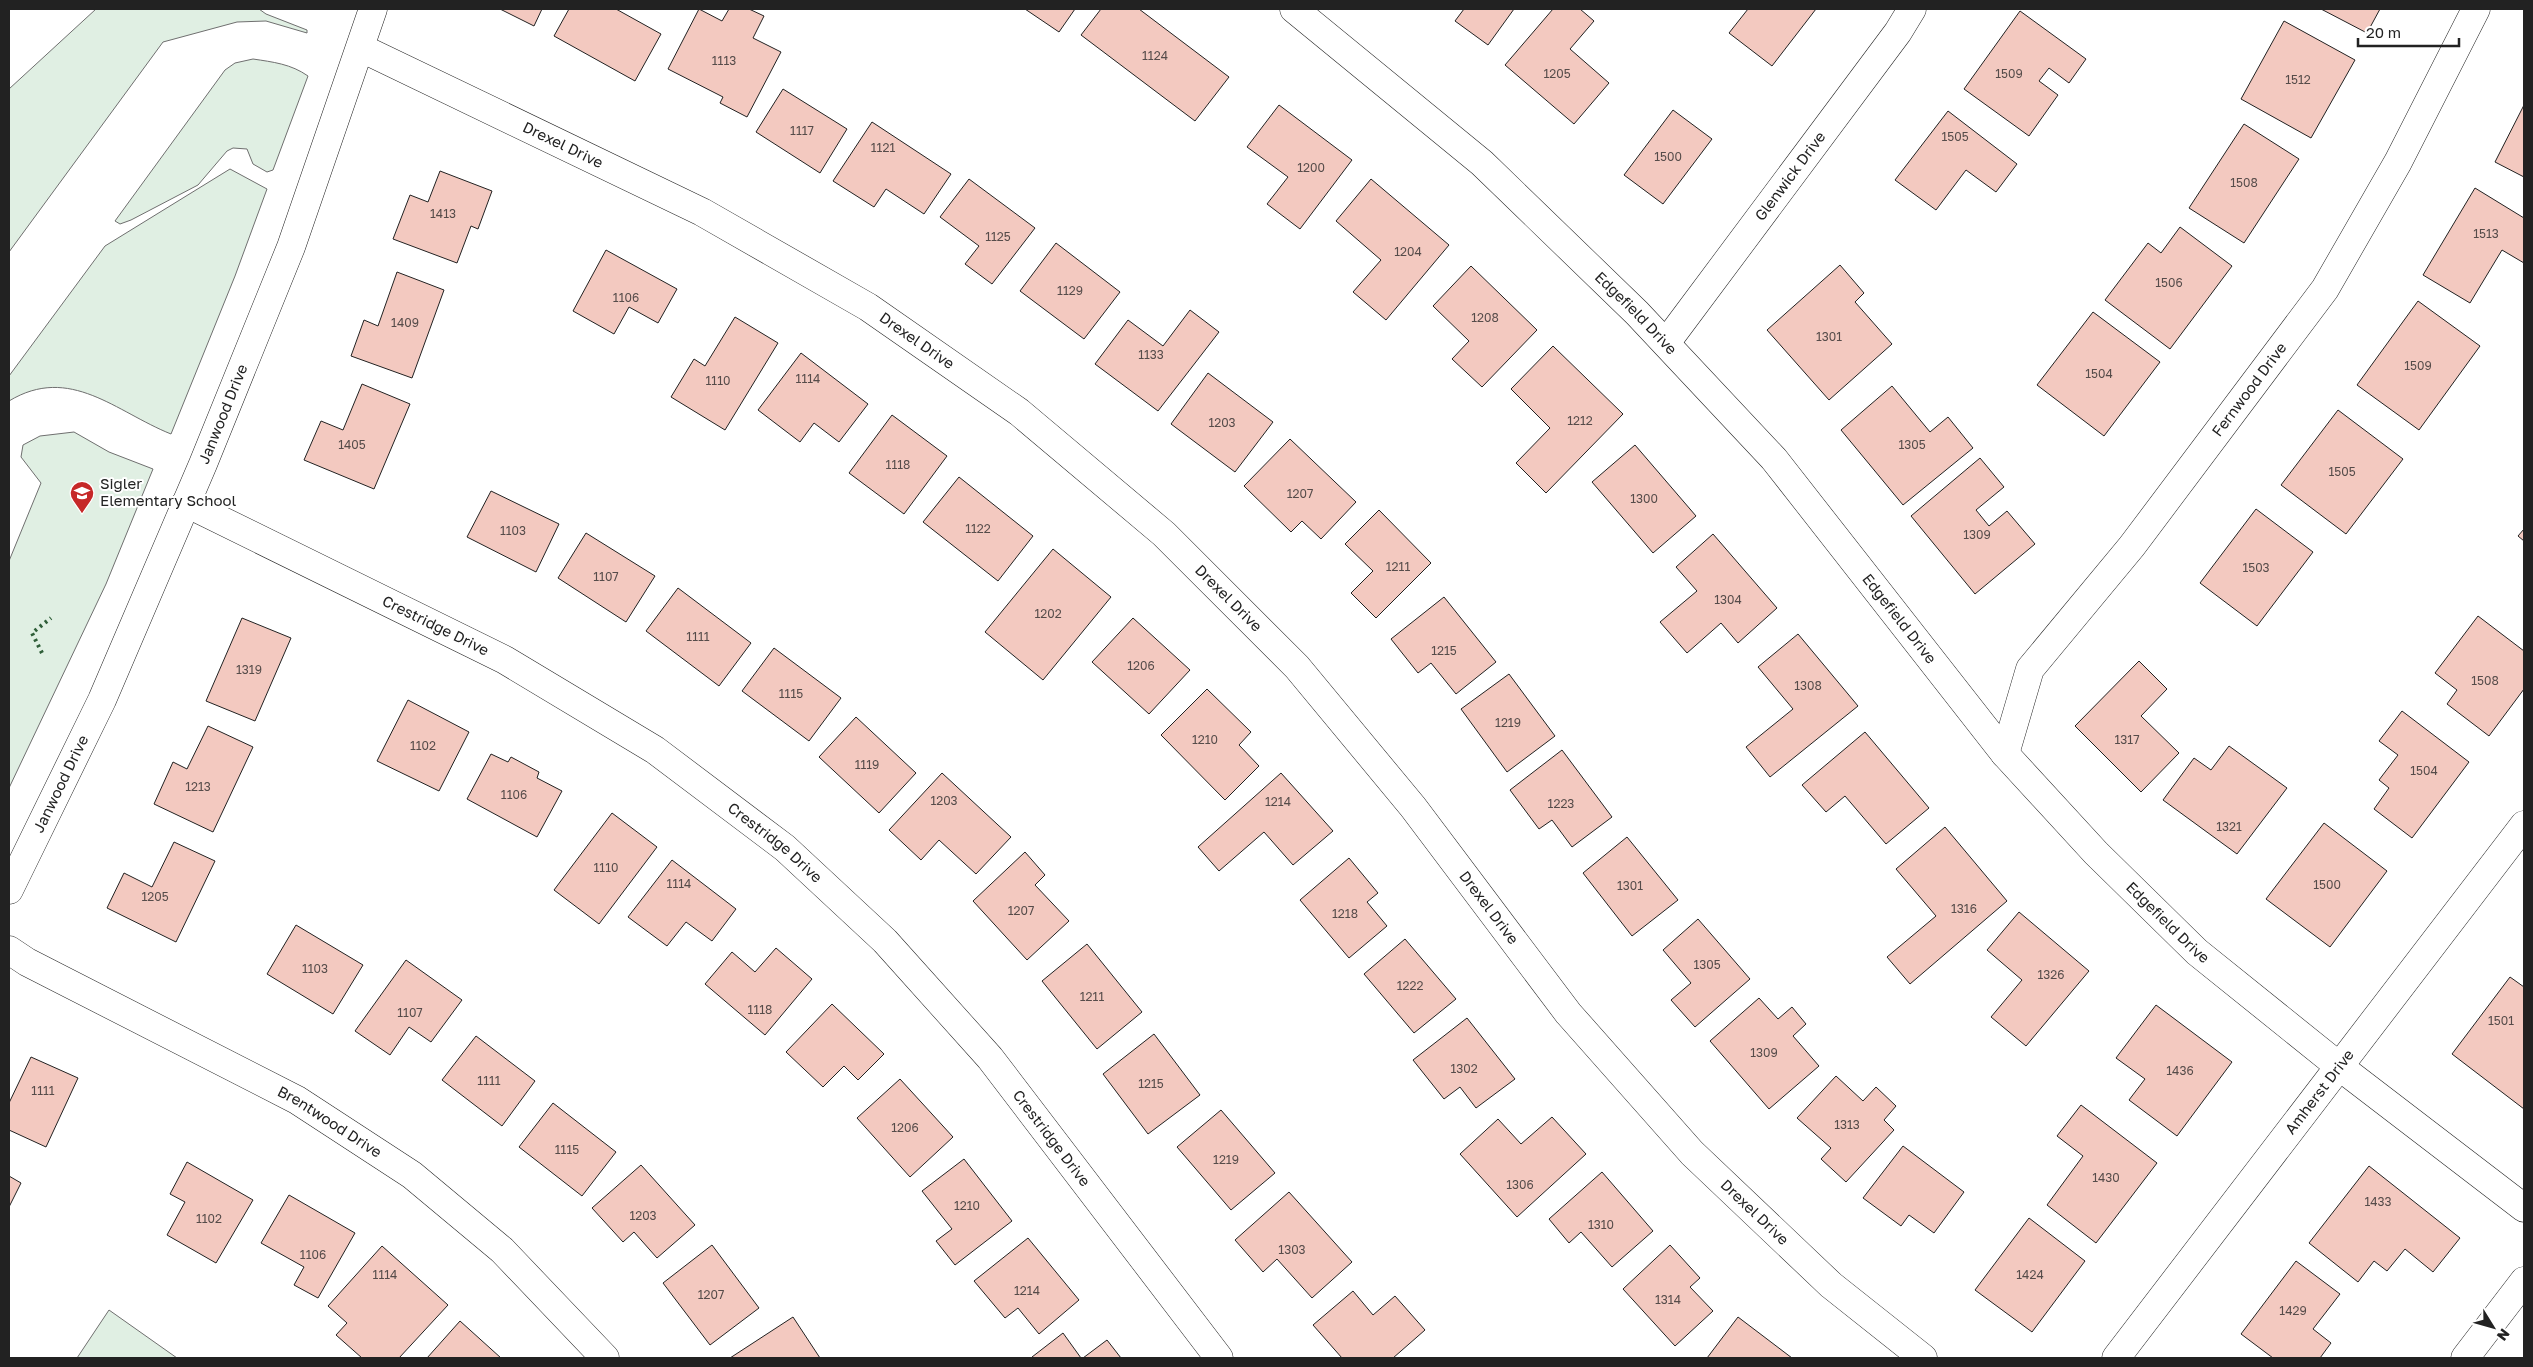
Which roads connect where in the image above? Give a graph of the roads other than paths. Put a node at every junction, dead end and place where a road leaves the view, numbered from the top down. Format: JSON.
{"nodes":[{"id":1,"x":374,"y":9,"type":"edge"},
{"id":2,"x":1912,"y":9,"type":"edge"},
{"id":3,"x":2476,"y":9,"type":"edge"},
{"id":4,"x":1304,"y":11,"type":"edge"},
{"id":5,"x":361,"y":48,"type":"junction"},
{"id":6,"x":1666,"y":344,"type":"junction"},
{"id":7,"x":186,"y":503,"type":"junction"},
{"id":8,"x":2005,"y":754,"type":"junction"},
{"id":9,"x":2524,"y":825,"type":"edge"},
{"id":10,"x":9,"y":890,"type":"edge"},
{"id":11,"x":9,"y":950,"type":"edge"},
{"id":12,"x":2340,"y":1067,"type":"junction"},
{"id":13,"x":2524,"y":1208,"type":"edge"},
{"id":14,"x":2524,"y":1281,"type":"edge"},
{"id":15,"x":605,"y":1358,"type":"edge"},
{"id":16,"x":1219,"y":1358,"type":"edge"},
{"id":17,"x":1922,"y":1358,"type":"edge"},
{"id":18,"x":2116,"y":1358,"type":"edge"},
{"id":19,"x":2465,"y":1358,"type":"edge"}],
"edges":[{"from":1,"to":5,"type":"street","name":"Janwood Drive"},
{"from":2,"to":6,"type":"street","name":"Glenwick Drive"},
{"from":3,"to":8,"type":"street","name":"Fernwood Drive"},
{"from":4,"to":6,"type":"street","name":"Edgefield Drive"},
{"from":5,"to":7,"type":"street","name":"Janwood Drive"},
{"from":5,"to":17,"type":"street","name":"Drexel Drive"},
{"from":6,"to":8,"type":"street","name":"Edgefield Drive"},
{"from":7,"to":10,"type":"street","name":"Janwood Drive"},
{"from":7,"to":16,"type":"street","name":"Crestridge Drive"},
{"from":8,"to":12,"type":"street","name":"Edgefield Drive"},
{"from":9,"to":12,"type":"street","name":"Amherst Drive"},
{"from":11,"to":15,"type":"street","name":"Brentwood Drive"},
{"from":12,"to":13,"type":"street","name":"Edgefield Drive"},
{"from":12,"to":18,"type":"street","name":"Amherst Drive"},
{"from":14,"to":19,"type":"street"}]}
